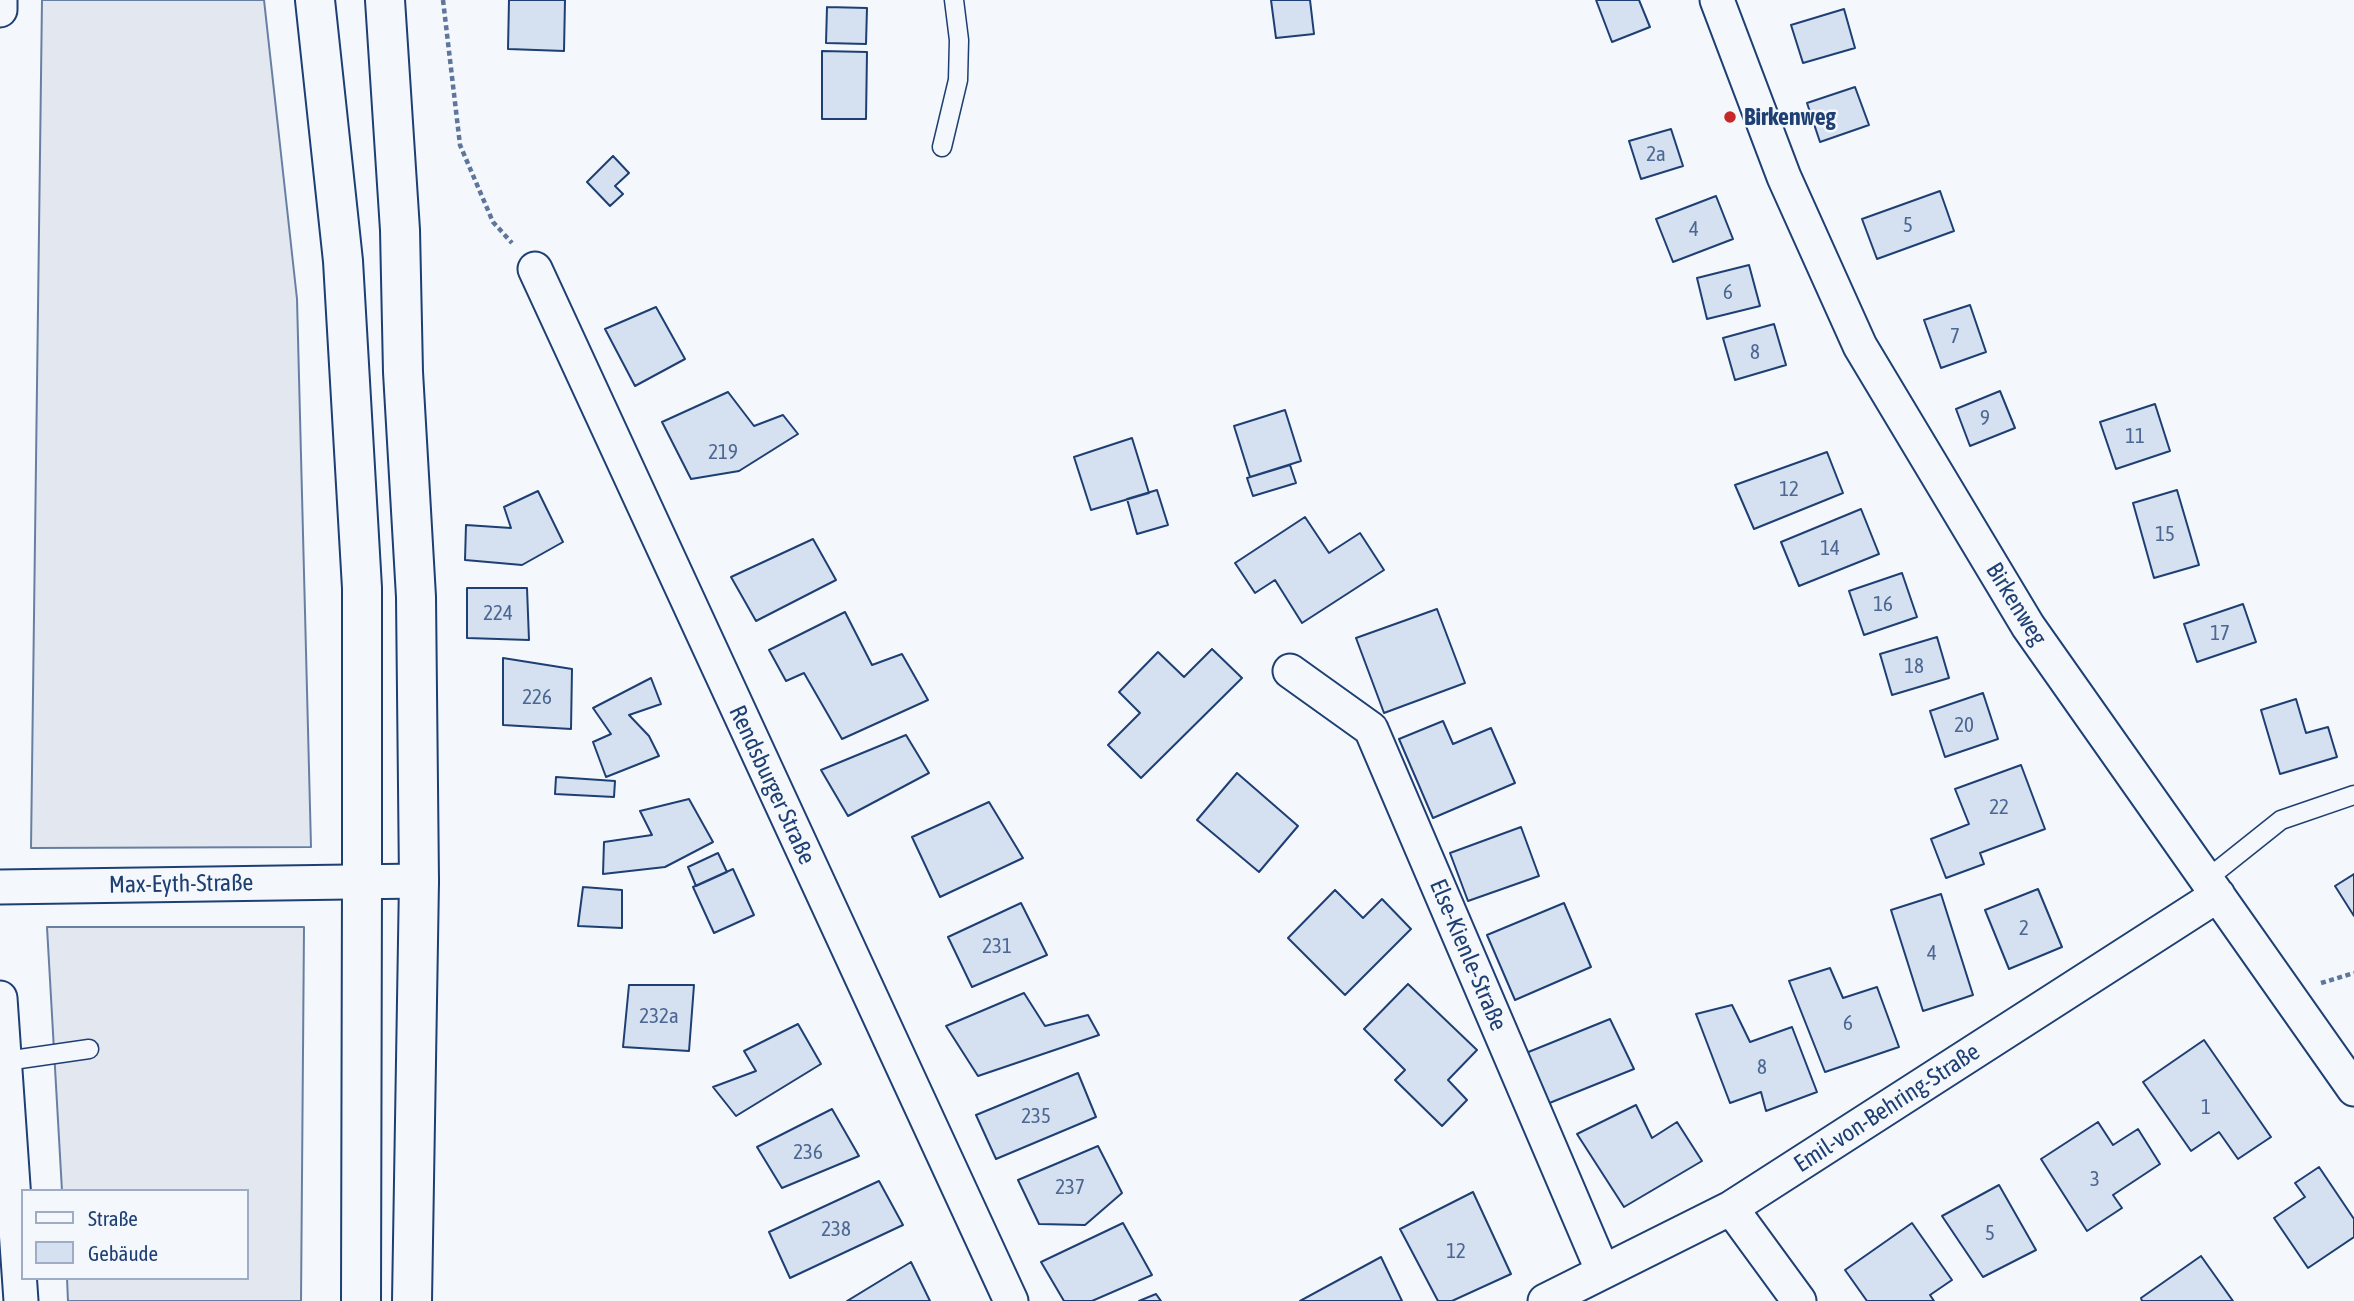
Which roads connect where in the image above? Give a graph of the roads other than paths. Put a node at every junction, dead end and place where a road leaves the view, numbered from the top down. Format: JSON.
{"nodes":[{"id":1,"x":0,"y":0,"type":"edge"},
{"id":2,"x":315,"y":0,"type":"edge"},
{"id":3,"x":385,"y":0,"type":"edge"},
{"id":4,"x":954,"y":0,"type":"edge"},
{"id":5,"x":1717,"y":0,"type":"edge"},
{"id":6,"x":0,"y":10,"type":"edge"},
{"id":7,"x":942,"y":147,"type":"dead end"},
{"id":8,"x":535,"y":269,"type":"road end"},
{"id":9,"x":1290,"y":671,"type":"dead end"},
{"id":10,"x":2354,"y":795,"type":"edge"},
{"id":11,"x":362,"y":881,"type":"junction"},
{"id":12,"x":419,"y":881,"type":"junction"},
{"id":13,"x":0,"y":887,"type":"edge"},
{"id":14,"x":2212,"y":887,"type":"junction"},
{"id":15,"x":0,"y":998,"type":"edge"},
{"id":16,"x":89,"y":1049,"type":"dead end"},
{"id":17,"x":6,"y":1061,"type":"junction"},
{"id":18,"x":2354,"y":1089,"type":"edge"},
{"id":19,"x":1731,"y":1208,"type":"junction"},
{"id":20,"x":1604,"y":1272,"type":"junction"},
{"id":21,"x":21,"y":1301,"type":"edge"},
{"id":22,"x":361,"y":1301,"type":"edge"},
{"id":23,"x":412,"y":1301,"type":"edge"},
{"id":24,"x":1011,"y":1301,"type":"edge"},
{"id":25,"x":1545,"y":1301,"type":"edge"},
{"id":26,"x":1799,"y":1301,"type":"edge"}],
"edges":[{"from":1,"to":6,"type":"street"},
{"from":2,"to":11,"type":"main road"},
{"from":3,"to":12,"type":"main road"},
{"from":4,"to":7,"type":"lane"},
{"from":5,"to":14,"type":"street","name":"Birkenweg"},
{"from":8,"to":24,"type":"street","name":"Rendsburger Straße"},
{"from":9,"to":20,"type":"street","name":"Else-Kienle-Straße"},
{"from":10,"to":14,"type":"lane"},
{"from":11,"to":12,"type":"street","name":"Max-Eyth-Straße"},
{"from":11,"to":13,"type":"street","name":"Max-Eyth-Straße"},
{"from":11,"to":22,"type":"main road"},
{"from":12,"to":23,"type":"main road"},
{"from":14,"to":18,"type":"street","name":"Birkenweg"},
{"from":14,"to":19,"type":"street","name":"Emil-von-Behring-Straße"},
{"from":15,"to":17,"type":"street"},
{"from":16,"to":17,"type":"lane"},
{"from":17,"to":21,"type":"street"},
{"from":19,"to":20,"type":"street","name":"Emil-von-Behring-Straße"},
{"from":19,"to":26,"type":"street"},
{"from":20,"to":25,"type":"street","name":"Emil-von-Behring-Straße"}]}
